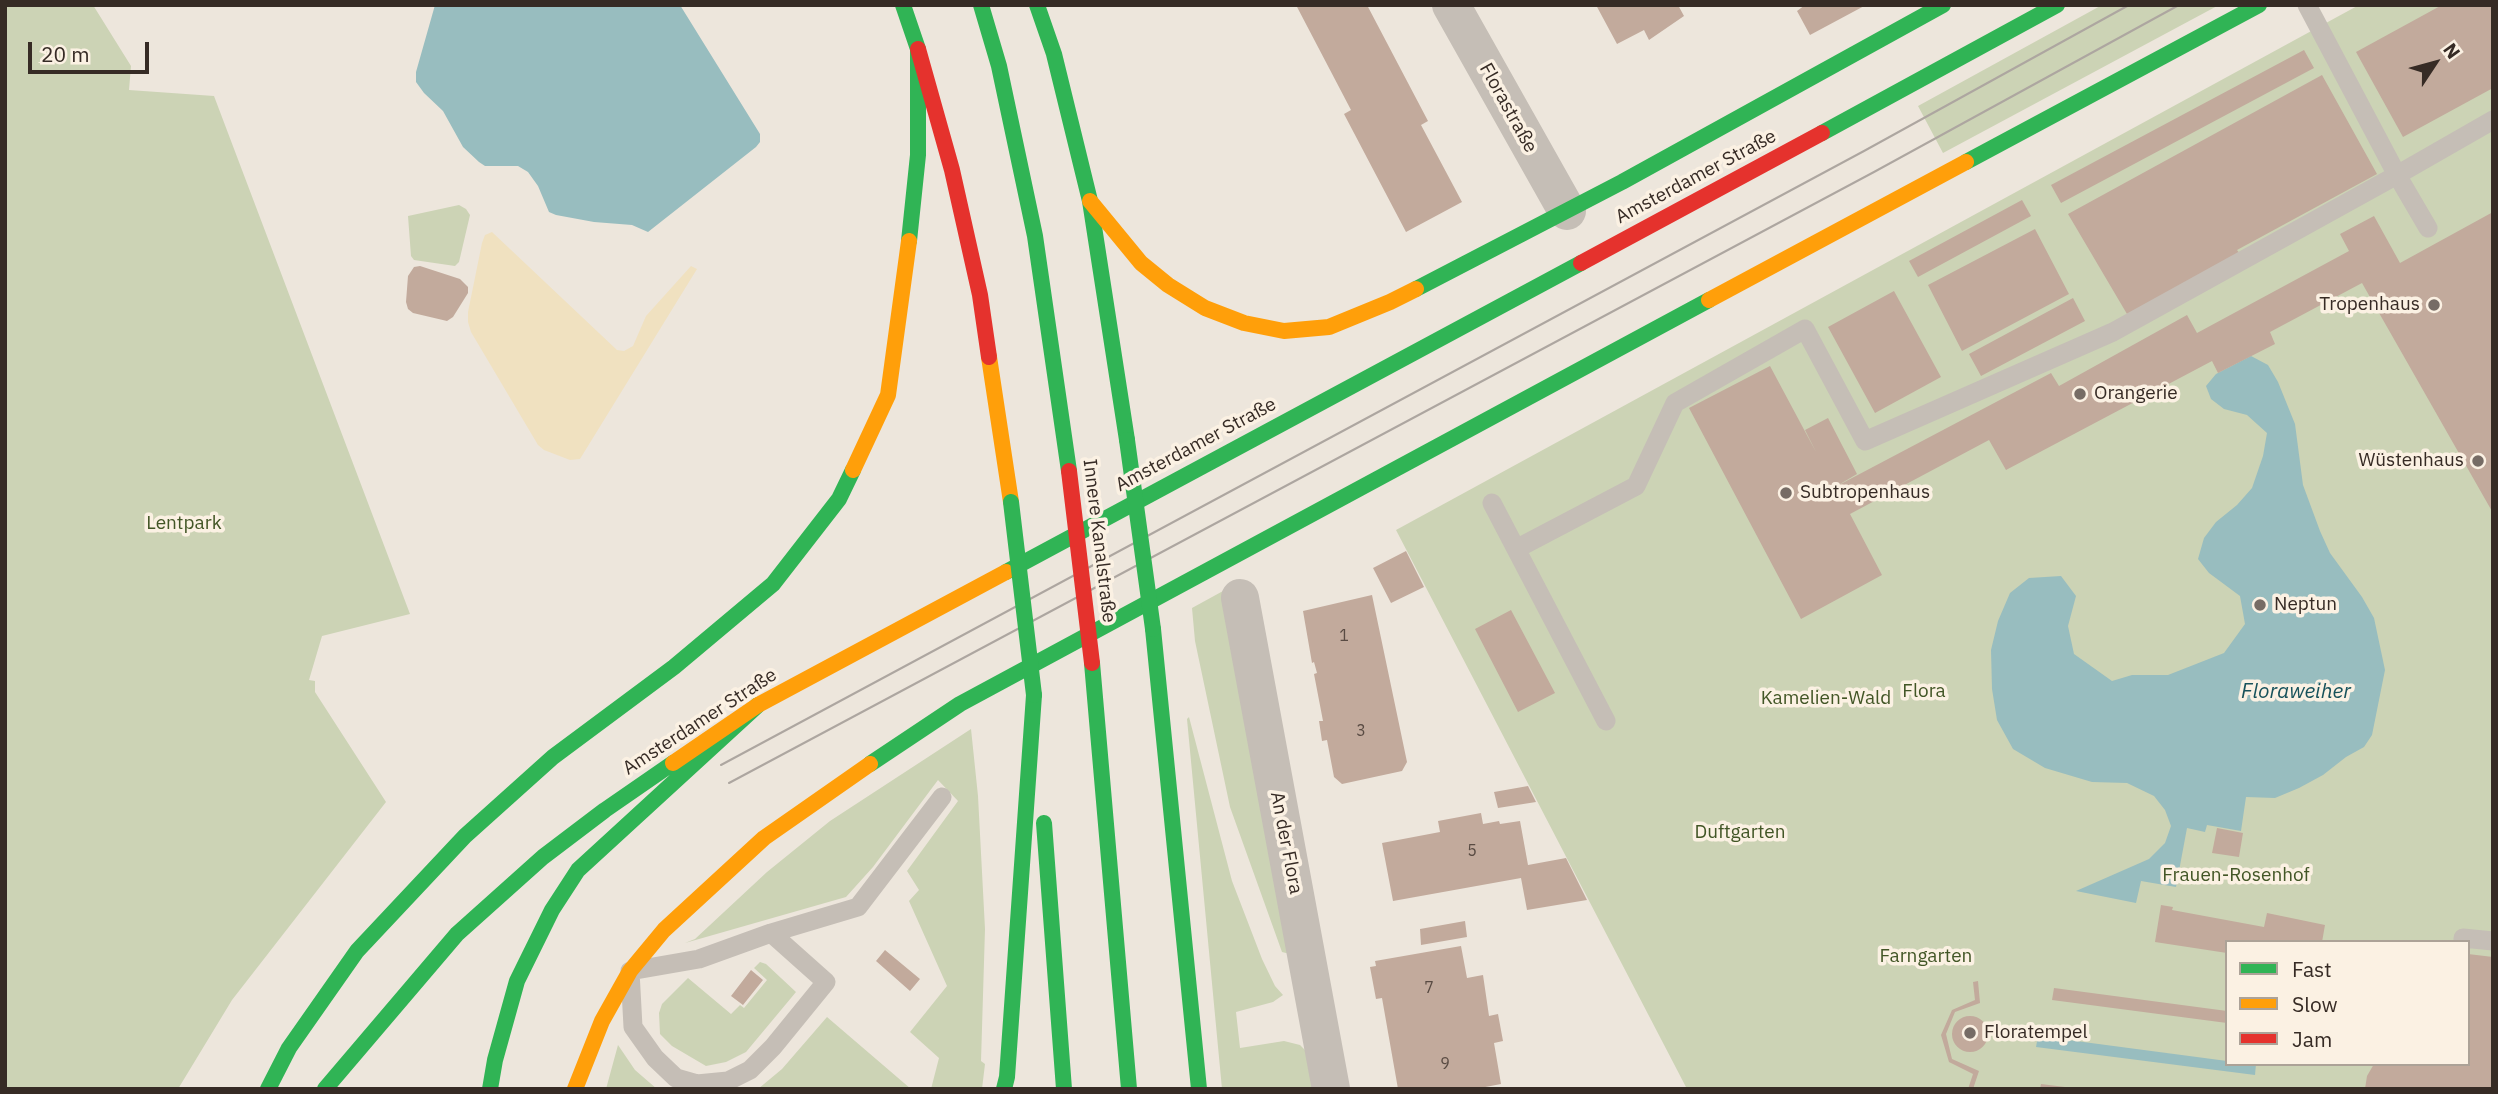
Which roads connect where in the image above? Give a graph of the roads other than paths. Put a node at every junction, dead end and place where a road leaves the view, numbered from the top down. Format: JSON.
{"nodes":[{"id":1,"x":903,"y":5,"type":"edge"},
{"id":2,"x":981,"y":5,"type":"edge"},
{"id":3,"x":1037,"y":5,"type":"edge"},
{"id":4,"x":1451,"y":5,"type":"edge"},
{"id":5,"x":1943,"y":5,"type":"edge"},
{"id":6,"x":2057,"y":5,"type":"edge"},
{"id":7,"x":2259,"y":5,"type":"edge"},
{"id":8,"x":2307,"y":5,"type":"edge"},
{"id":9,"x":918,"y":49,"type":"junction"},
{"id":10,"x":2493,"y":120,"type":"edge"},
{"id":11,"x":2398,"y":175,"type":"junction"},
{"id":12,"x":1090,"y":201,"type":"junction"},
{"id":13,"x":1567,"y":211,"type":"junction"},
{"id":14,"x":2428,"y":228,"type":"dead end"},
{"id":15,"x":1492,"y":503,"type":"dead end"},
{"id":16,"x":1516,"y":549,"type":"junction"},
{"id":17,"x":1240,"y":598,"type":"dead end"},
{"id":18,"x":1034,"y":695,"type":"junction"},
{"id":19,"x":758,"y":705,"type":"junction"},
{"id":20,"x":1606,"y":721,"type":"dead end"},
{"id":21,"x":942,"y":797,"type":"dead end"},
{"id":22,"x":771,"y":933,"type":"junction"},
{"id":23,"x":2463,"y":940,"type":"edge"},
{"id":24,"x":2493,"y":942,"type":"edge"},
{"id":25,"x":630,"y":971,"type":"junction"},
{"id":26,"x":268,"y":1089,"type":"edge"},
{"id":27,"x":325,"y":1089,"type":"edge"},
{"id":28,"x":490,"y":1089,"type":"edge"},
{"id":29,"x":575,"y":1089,"type":"edge"},
{"id":30,"x":1004,"y":1089,"type":"edge"},
{"id":31,"x":1064,"y":1089,"type":"edge"},
{"id":32,"x":1129,"y":1089,"type":"edge"},
{"id":33,"x":1199,"y":1089,"type":"edge"},
{"id":34,"x":1331,"y":1089,"type":"edge"}],
"edges":[{"from":1,"to":9,"type":"main road"},
{"from":2,"to":32,"type":"main road","name":"Innere Kanalstraße","bridge":true},
{"from":3,"to":12,"type":"main road"},
{"from":4,"to":13,"type":"street","name":"Florastraße"},
{"from":5,"to":13,"type":"main road"},
{"from":6,"to":19,"type":"main road","name":"Amsterdamer Straße"},
{"from":7,"to":25,"type":"main road"},
{"from":8,"to":11,"type":"lane"},
{"from":9,"to":18,"type":"main road","bridge":true},
{"from":9,"to":26,"type":"main road"},
{"from":10,"to":11,"type":"lane"},
{"from":11,"to":14,"type":"lane"},
{"from":11,"to":16,"type":"lane"},
{"from":12,"to":13,"type":"main road"},
{"from":12,"to":33,"type":"main road","bridge":true},
{"from":15,"to":16,"type":"lane"},
{"from":16,"to":20,"type":"lane"},
{"from":17,"to":34,"type":"street","name":"An der Flora"},
{"from":18,"to":30,"type":"main road"},
{"from":18,"to":31,"type":"main road"},
{"from":19,"to":27,"type":"main road","name":"Amsterdamer Straße"},
{"from":19,"to":28,"type":"main road"},
{"from":21,"to":22,"type":"lane"},
{"from":22,"to":25,"type":"lane"},
{"from":22,"to":25,"type":"lane"},
{"from":23,"to":24,"type":"lane"},
{"from":25,"to":29,"type":"main road"}]}
